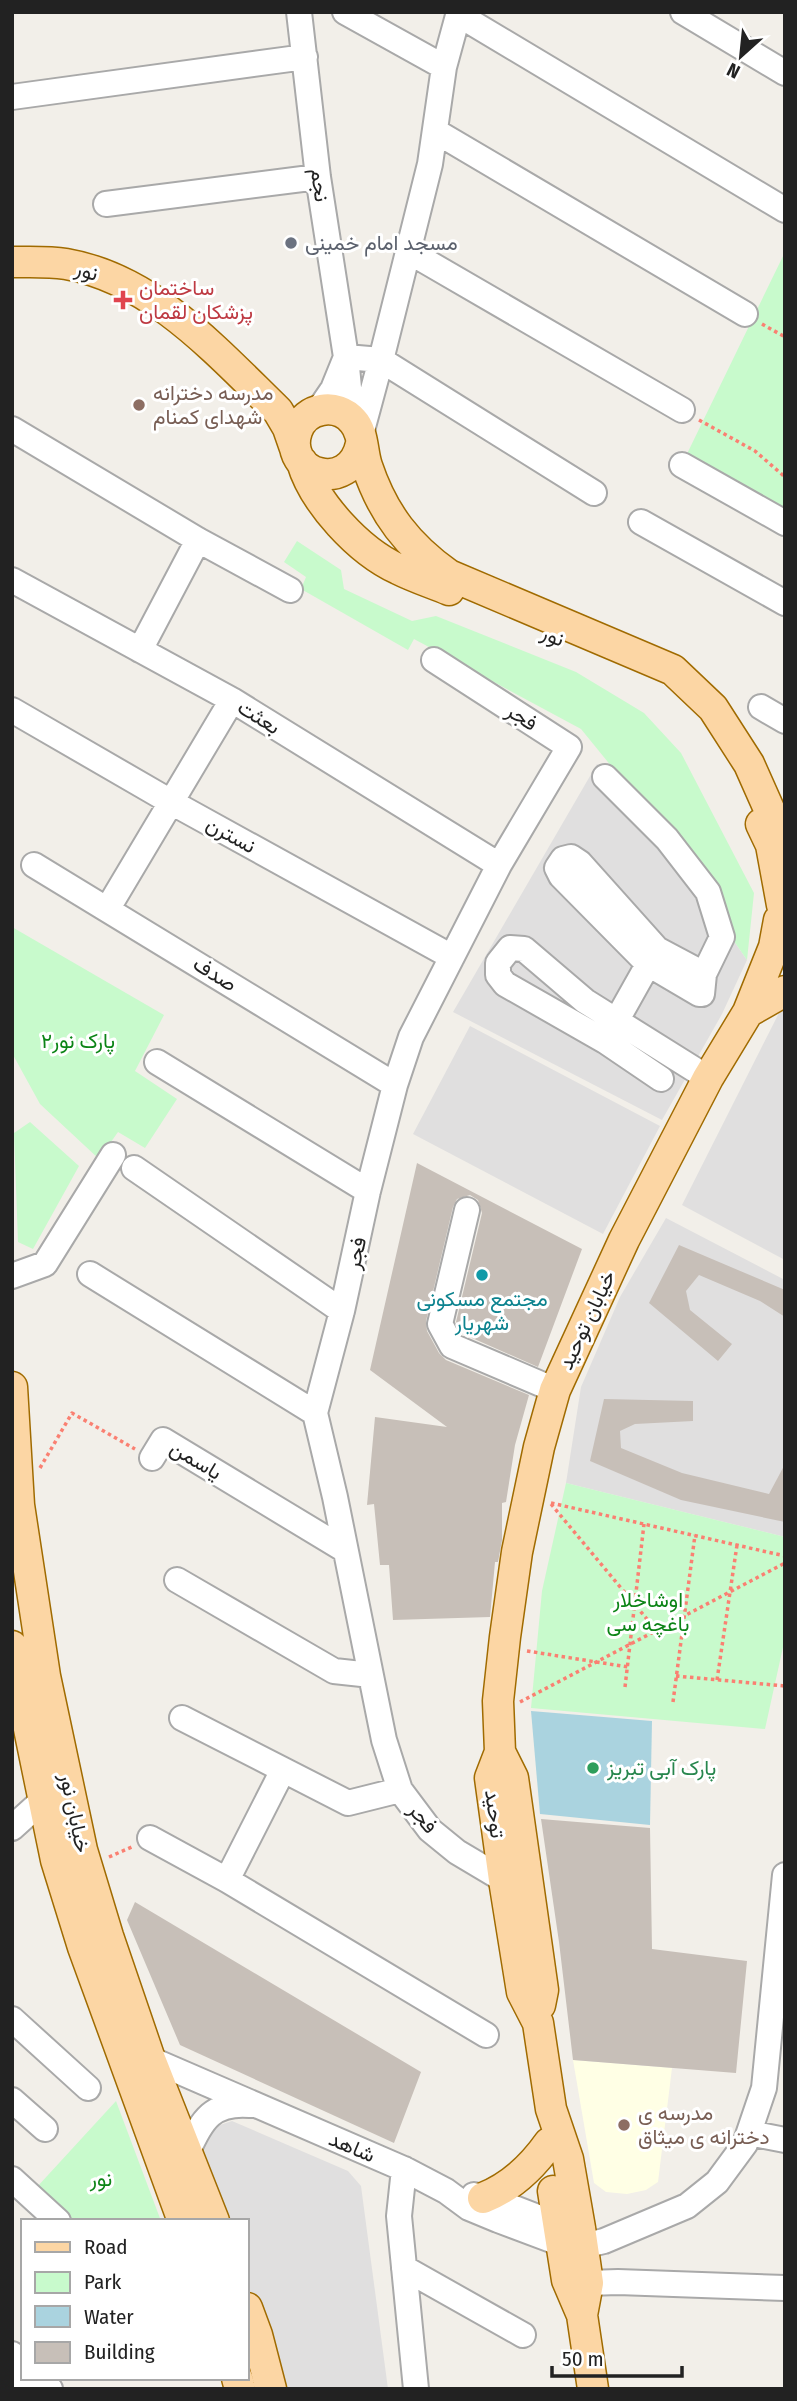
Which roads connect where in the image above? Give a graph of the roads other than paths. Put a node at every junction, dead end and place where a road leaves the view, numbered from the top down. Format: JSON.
{"nodes":[{"id":1,"x":299,"y":12,"type":"edge"},
{"id":2,"x":345,"y":12,"type":"edge"},
{"id":3,"x":683,"y":12,"type":"edge"},
{"id":4,"x":459,"y":13,"type":"edge"},
{"id":5,"x":305,"y":57,"type":"junction"},
{"id":6,"x":444,"y":67,"type":"junction"},
{"id":7,"x":785,"y":73,"type":"edge"},
{"id":8,"x":12,"y":97,"type":"edge"},
{"id":9,"x":435,"y":131,"type":"junction"},
{"id":10,"x":318,"y":177,"type":"junction"},
{"id":11,"x":106,"y":204,"type":"dead end"},
{"id":12,"x":785,"y":210,"type":"edge"},
{"id":13,"x":12,"y":250,"type":"edge"},
{"id":14,"x":408,"y":251,"type":"junction"},
{"id":15,"x":12,"y":262,"type":"edge"},
{"id":16,"x":745,"y":314,"type":"road end"},
{"id":17,"x":345,"y":358,"type":"junction"},
{"id":18,"x":381,"y":360,"type":"junction"},
{"id":19,"x":682,"y":410,"type":"road end"},
{"id":20,"x":316,"y":411,"type":"junction"},
{"id":21,"x":12,"y":429,"type":"edge"},
{"id":22,"x":360,"y":436,"type":"junction"},
{"id":23,"x":299,"y":457,"type":"junction"},
{"id":24,"x":682,"y":465,"type":"dead end"},
{"id":25,"x":594,"y":493,"type":"dead end"},
{"id":26,"x":641,"y":522,"type":"dead end"},
{"id":27,"x":785,"y":523,"type":"edge"},
{"id":28,"x":198,"y":540,"type":"junction"},
{"id":29,"x":12,"y":580,"type":"edge"},
{"id":30,"x":289,"y":590,"type":"dead end"},
{"id":31,"x":785,"y":603,"type":"edge"},
{"id":32,"x":140,"y":650,"type":"junction"},
{"id":33,"x":434,"y":660,"type":"dead end"},
{"id":34,"x":232,"y":700,"type":"junction"},
{"id":35,"x":761,"y":708,"type":"dead end"},
{"id":36,"x":12,"y":710,"type":"edge"},
{"id":37,"x":785,"y":721,"type":"edge"},
{"id":38,"x":605,"y":777,"type":"dead end"},
{"id":39,"x":171,"y":802,"type":"junction"},
{"id":40,"x":781,"y":843,"type":"edge"},
{"id":41,"x":499,"y":864,"type":"junction"},
{"id":42,"x":34,"y":865,"type":"dead end"},
{"id":43,"x":108,"y":908,"type":"junction"},
{"id":44,"x":783,"y":916,"type":"edge"},
{"id":45,"x":452,"y":957,"type":"junction"},
{"id":46,"x":785,"y":961,"type":"edge"},
{"id":47,"x":785,"y":991,"type":"edge"},
{"id":48,"x":748,"y":1012,"type":"junction"},
{"id":49,"x":611,"y":1031,"type":"junction"},
{"id":50,"x":157,"y":1062,"type":"dead end"},
{"id":51,"x":708,"y":1078,"type":"junction"},
{"id":52,"x":661,"y":1079,"type":"dead end"},
{"id":53,"x":395,"y":1085,"type":"junction"},
{"id":54,"x":113,"y":1155,"type":"dead end"},
{"id":55,"x":134,"y":1168,"type":"dead end"},
{"id":56,"x":368,"y":1191,"type":"junction"},
{"id":57,"x":467,"y":1210,"type":"dead end"},
{"id":58,"x":90,"y":1274,"type":"dead end"},
{"id":59,"x":12,"y":1276,"type":"edge"},
{"id":60,"x":342,"y":1311,"type":"junction"},
{"id":61,"x":12,"y":1387,"type":"edge"},
{"id":62,"x":555,"y":1390,"type":"junction"},
{"id":63,"x":315,"y":1413,"type":"junction"},
{"id":64,"x":152,"y":1458,"type":"road end"},
{"id":65,"x":345,"y":1550,"type":"junction"},
{"id":66,"x":177,"y":1580,"type":"dead end"},
{"id":67,"x":12,"y":1646,"type":"edge"},
{"id":68,"x":371,"y":1675,"type":"junction"},
{"id":69,"x":182,"y":1718,"type":"dead end"},
{"id":70,"x":500,"y":1752,"type":"joint"},
{"id":71,"x":284,"y":1770,"type":"junction"},
{"id":72,"x":400,"y":1790,"type":"junction"},
{"id":73,"x":57,"y":1797,"type":"junction"},
{"id":74,"x":12,"y":1828,"type":"edge"},
{"id":75,"x":150,"y":1839,"type":"road end"},
{"id":76,"x":785,"y":1875,"type":"edge"},
{"id":77,"x":515,"y":1878,"type":"junction"},
{"id":78,"x":227,"y":1880,"type":"junction"},
{"id":79,"x":12,"y":2019,"type":"edge"},
{"id":80,"x":486,"y":2035,"type":"dead end"},
{"id":81,"x":150,"y":2059,"type":"junction"},
{"id":82,"x":88,"y":2088,"type":"dead end"},
{"id":83,"x":12,"y":2100,"type":"edge"},
{"id":84,"x":258,"y":2106,"type":"junction"},
{"id":85,"x":551,"y":2109,"type":"junction"},
{"id":86,"x":46,"y":2129,"type":"dead end"},
{"id":87,"x":749,"y":2133,"type":"junction"},
{"id":88,"x":785,"y":2140,"type":"edge"},
{"id":89,"x":549,"y":2143,"type":"junction"},
{"id":90,"x":188,"y":2151,"type":"junction"},
{"id":91,"x":404,"y":2169,"type":"junction"},
{"id":92,"x":12,"y":2179,"type":"edge"},
{"id":93,"x":446,"y":2191,"type":"junction"},
{"id":94,"x":483,"y":2198,"type":"junction"},
{"id":95,"x":56,"y":2219,"type":"edge"},
{"id":96,"x":182,"y":2219,"type":"edge"},
{"id":97,"x":213,"y":2219,"type":"edge"},
{"id":98,"x":577,"y":2237,"type":"junction"},
{"id":99,"x":404,"y":2269,"type":"junction"},
{"id":100,"x":588,"y":2283,"type":"junction"},
{"id":101,"x":785,"y":2288,"type":"edge"},
{"id":102,"x":248,"y":2311,"type":"edge"},
{"id":103,"x":582,"y":2315,"type":"junction"},
{"id":104,"x":523,"y":2335,"type":"dead end"},
{"id":105,"x":271,"y":2389,"type":"edge"},
{"id":106,"x":416,"y":2389,"type":"edge"},
{"id":107,"x":593,"y":2389,"type":"edge"}],
"edges":[{"from":1,"to":5,"type":"street","name":"نجم"},
{"from":2,"to":6,"type":"street"},
{"from":3,"to":7,"type":"street"},
{"from":4,"to":6,"type":"street"},
{"from":4,"to":12,"type":"street"},
{"from":5,"to":8,"type":"street"},
{"from":5,"to":10,"type":"street","name":"نجم"},
{"from":6,"to":9,"type":"street"},
{"from":9,"to":14,"type":"street"},
{"from":9,"to":16,"type":"street"},
{"from":10,"to":11,"type":"street"},
{"from":10,"to":17,"type":"street","name":"نجم"},
{"from":13,"to":20,"type":"main road","name":"نور"},
{"from":14,"to":18,"type":"street"},
{"from":14,"to":19,"type":"street"},
{"from":15,"to":23,"type":"main road","name":"نور"},
{"from":17,"to":18,"type":"street"},
{"from":17,"to":20,"type":"street"},
{"from":17,"to":22,"type":"street","name":"نجم"},
{"from":18,"to":22,"type":"street"},
{"from":18,"to":25,"type":"street"},
{"from":20,"to":22,"type":"main road"},
{"from":20,"to":23,"type":"main road"},
{"from":21,"to":28,"type":"street"},
{"from":22,"to":23,"type":"main road"},
{"from":22,"to":40,"type":"main road","name":"نور"},
{"from":23,"to":40,"type":"main road","name":"نور"},
{"from":24,"to":27,"type":"street"},
{"from":26,"to":31,"type":"street"},
{"from":28,"to":30,"type":"street"},
{"from":28,"to":32,"type":"street"},
{"from":29,"to":32,"type":"street","name":"بعثت"},
{"from":32,"to":34,"type":"street","name":"بعثت"},
{"from":33,"to":41,"type":"street","name":"فجر"},
{"from":34,"to":39,"type":"street"},
{"from":34,"to":41,"type":"street","name":"بعثت"},
{"from":35,"to":37,"type":"street"},
{"from":36,"to":39,"type":"street","name":"نسترن"},
{"from":38,"to":49,"type":"street"},
{"from":39,"to":43,"type":"street"},
{"from":39,"to":45,"type":"street","name":"نسترن"},
{"from":40,"to":44,"type":"main road"},
{"from":41,"to":45,"type":"street","name":"فجر"},
{"from":42,"to":43,"type":"street","name":"صدف"},
{"from":43,"to":53,"type":"street","name":"صدف"},
{"from":44,"to":48,"type":"main road","name":"خیابان توحید"},
{"from":45,"to":53,"type":"street","name":"فجر"},
{"from":46,"to":48,"type":"main road"},
{"from":47,"to":48,"type":"main road"},
{"from":48,"to":51,"type":"main road","name":"خیابان توحید"},
{"from":49,"to":51,"type":"street"},
{"from":49,"to":52,"type":"street"},
{"from":50,"to":56,"type":"street"},
{"from":51,"to":62,"type":"main road","name":"خیابان توحید"},
{"from":53,"to":56,"type":"street","name":"فجر"},
{"from":54,"to":59,"type":"street"},
{"from":55,"to":60,"type":"street"},
{"from":56,"to":60,"type":"street","name":"فجر"},
{"from":57,"to":62,"type":"street"},
{"from":58,"to":63,"type":"street"},
{"from":60,"to":63,"type":"street","name":"فجر"},
{"from":61,"to":73,"type":"main road","name":"خیابان نور"},
{"from":62,"to":70,"type":"main road","name":"خیابان توحید"},
{"from":63,"to":65,"type":"street","name":"فجر"},
{"from":64,"to":65,"type":"street","name":"یاسمن"},
{"from":65,"to":68,"type":"street","name":"فجر"},
{"from":66,"to":68,"type":"street"},
{"from":67,"to":73,"type":"main road","name":"خیابان نور"},
{"from":68,"to":72,"type":"street","name":"فجر"},
{"from":69,"to":71,"type":"street"},
{"from":70,"to":77,"type":"main road","name":"توحید"},
{"from":71,"to":72,"type":"street"},
{"from":71,"to":78,"type":"street"},
{"from":72,"to":77,"type":"street","name":"فجر"},
{"from":73,"to":74,"type":"street"},
{"from":73,"to":81,"type":"main road","name":"خیابان نور"},
{"from":73,"to":96,"type":"main road","name":"خیابان نور"},
{"from":75,"to":78,"type":"street"},
{"from":76,"to":87,"type":"street"},
{"from":77,"to":85,"type":"main road","name":"توحید"},
{"from":78,"to":80,"type":"street"},
{"from":79,"to":82,"type":"street"},
{"from":81,"to":84,"type":"street","name":"شاهد"},
{"from":81,"to":90,"type":"main road","name":"خیابان نور"},
{"from":83,"to":86,"type":"street"},
{"from":84,"to":90,"type":"street"},
{"from":84,"to":91,"type":"street","name":"شاهد"},
{"from":85,"to":89,"type":"main road","name":"توحید"},
{"from":85,"to":98,"type":"main road","name":"توحید"},
{"from":87,"to":88,"type":"street"},
{"from":87,"to":98,"type":"street"},
{"from":89,"to":94,"type":"main road"},
{"from":89,"to":98,"type":"main road","name":"توحید"},
{"from":90,"to":97,"type":"main road","name":"خیابان نور"},
{"from":91,"to":93,"type":"street","name":"شاهد"},
{"from":91,"to":99,"type":"street"},
{"from":92,"to":95,"type":"street"},
{"from":93,"to":94,"type":"street","name":"شاهد"},
{"from":93,"to":98,"type":"street","name":"شاهد"},
{"from":94,"to":98,"type":"street","name":"شاهد"},
{"from":98,"to":100,"type":"main road","name":"توحید"},
{"from":98,"to":103,"type":"main road","name":"توحید"},
{"from":99,"to":104,"type":"street"},
{"from":99,"to":106,"type":"street"},
{"from":100,"to":101,"type":"street"},
{"from":100,"to":103,"type":"main road","name":"توحید"},
{"from":102,"to":105,"type":"main road"},
{"from":103,"to":107,"type":"main road","name":"توحید"}]}
